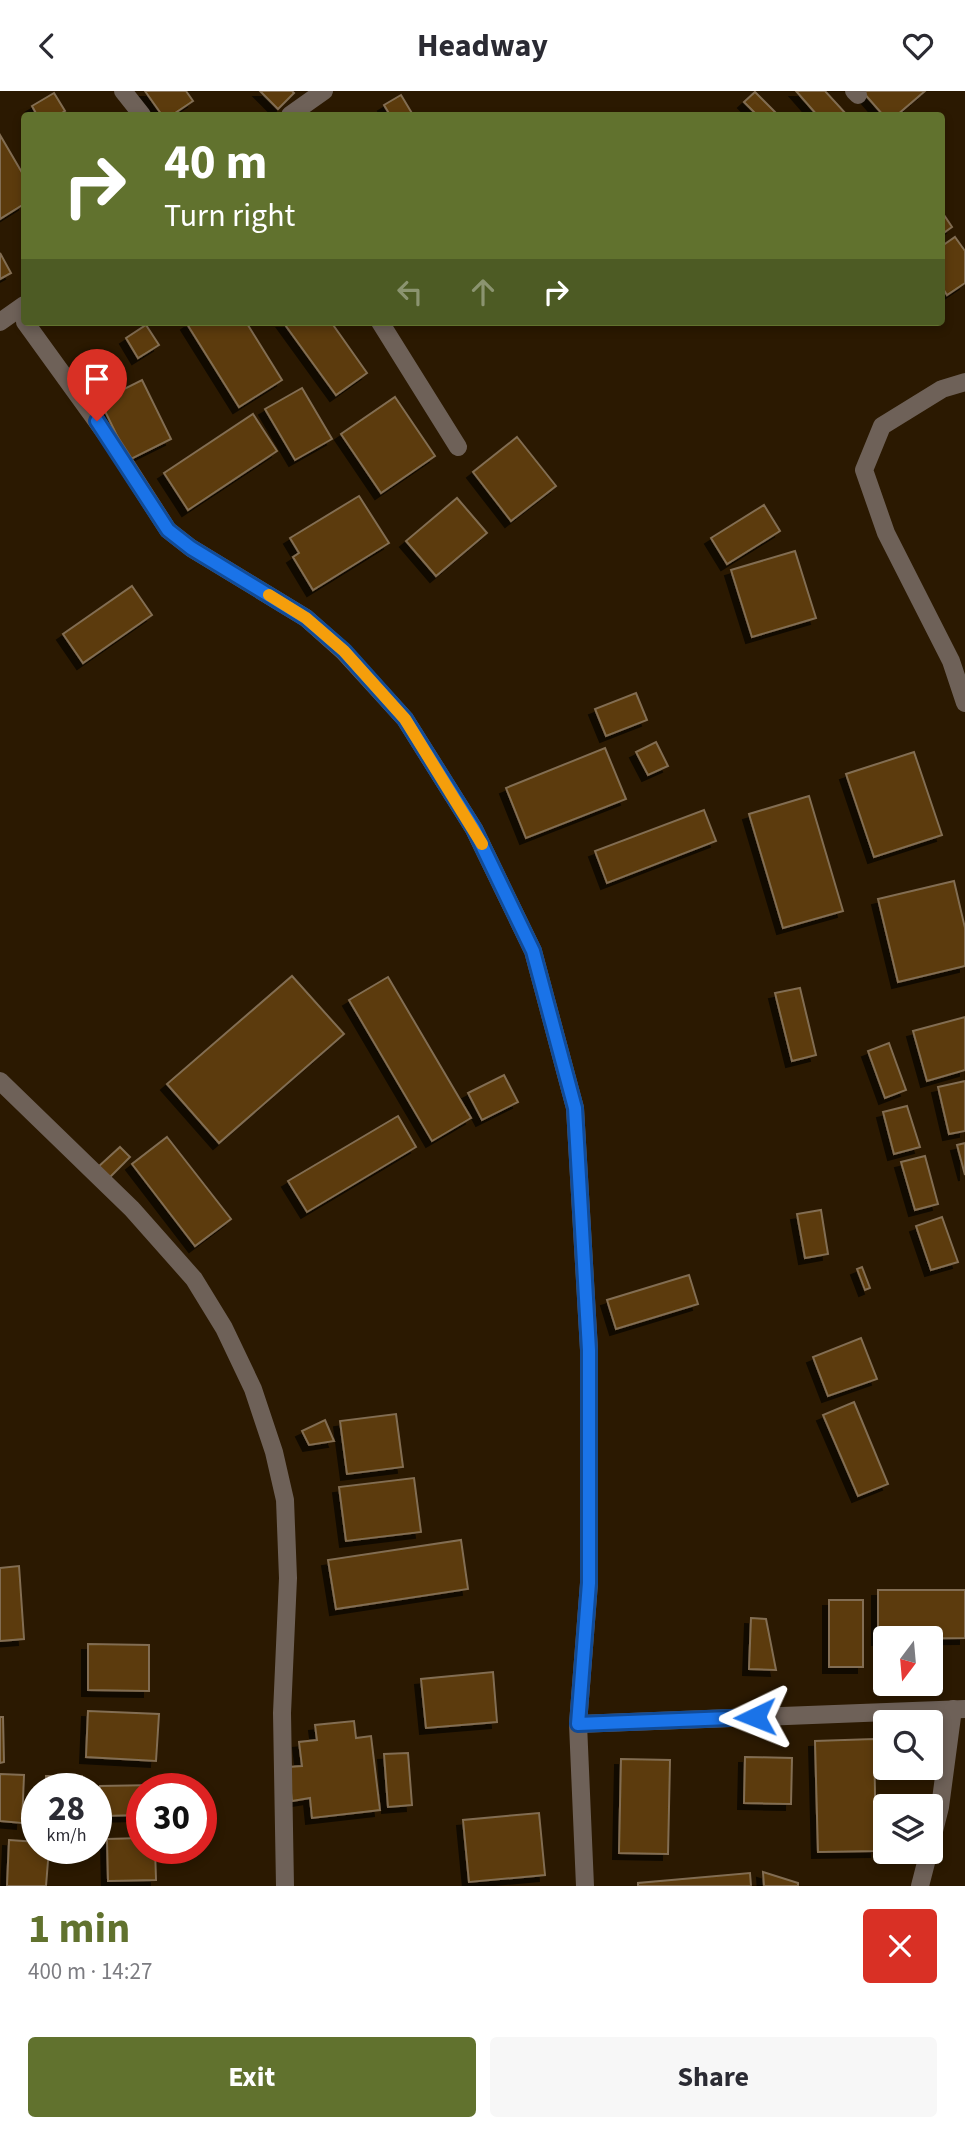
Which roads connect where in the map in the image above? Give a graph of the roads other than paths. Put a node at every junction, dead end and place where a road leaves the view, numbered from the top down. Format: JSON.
{"nodes":[{"id":1,"x":123,"y":91,"type":"edge"},
{"id":2,"x":324,"y":91,"type":"edge"},
{"id":3,"x":140,"y":112,"type":"edge"},
{"id":4,"x":294,"y":112,"type":"edge"},
{"id":5,"x":21,"y":316,"type":"edge"},
{"id":6,"x":0,"y":323,"type":"edge"},
{"id":7,"x":31,"y":326,"type":"edge"},
{"id":8,"x":382,"y":326,"type":"edge"},
{"id":9,"x":965,"y":382,"type":"edge"},
{"id":10,"x":458,"y":447,"type":"dead end"},
{"id":11,"x":965,"y":703,"type":"edge"},
{"id":12,"x":0,"y":1081,"type":"edge"},
{"id":13,"x":959,"y":1709,"type":"edge"},
{"id":14,"x":578,"y":1724,"type":"junction"},
{"id":15,"x":943,"y":1794,"type":"edge"},
{"id":16,"x":926,"y":1864,"type":"edge"},
{"id":17,"x":285,"y":1886,"type":"edge"},
{"id":18,"x":585,"y":1886,"type":"edge"},
{"id":19,"x":920,"y":1886,"type":"edge"}],
"edges":[{"from":1,"to":3,"type":"street"},
{"from":2,"to":4,"type":"street"},
{"from":5,"to":6,"type":"street"},
{"from":7,"to":14,"type":"street"},
{"from":8,"to":10,"type":"street"},
{"from":9,"to":11,"type":"street"},
{"from":12,"to":17,"type":"street"},
{"from":13,"to":14,"type":"street"},
{"from":13,"to":15,"type":"street"},
{"from":14,"to":18,"type":"street"},
{"from":16,"to":19,"type":"street"}]}
